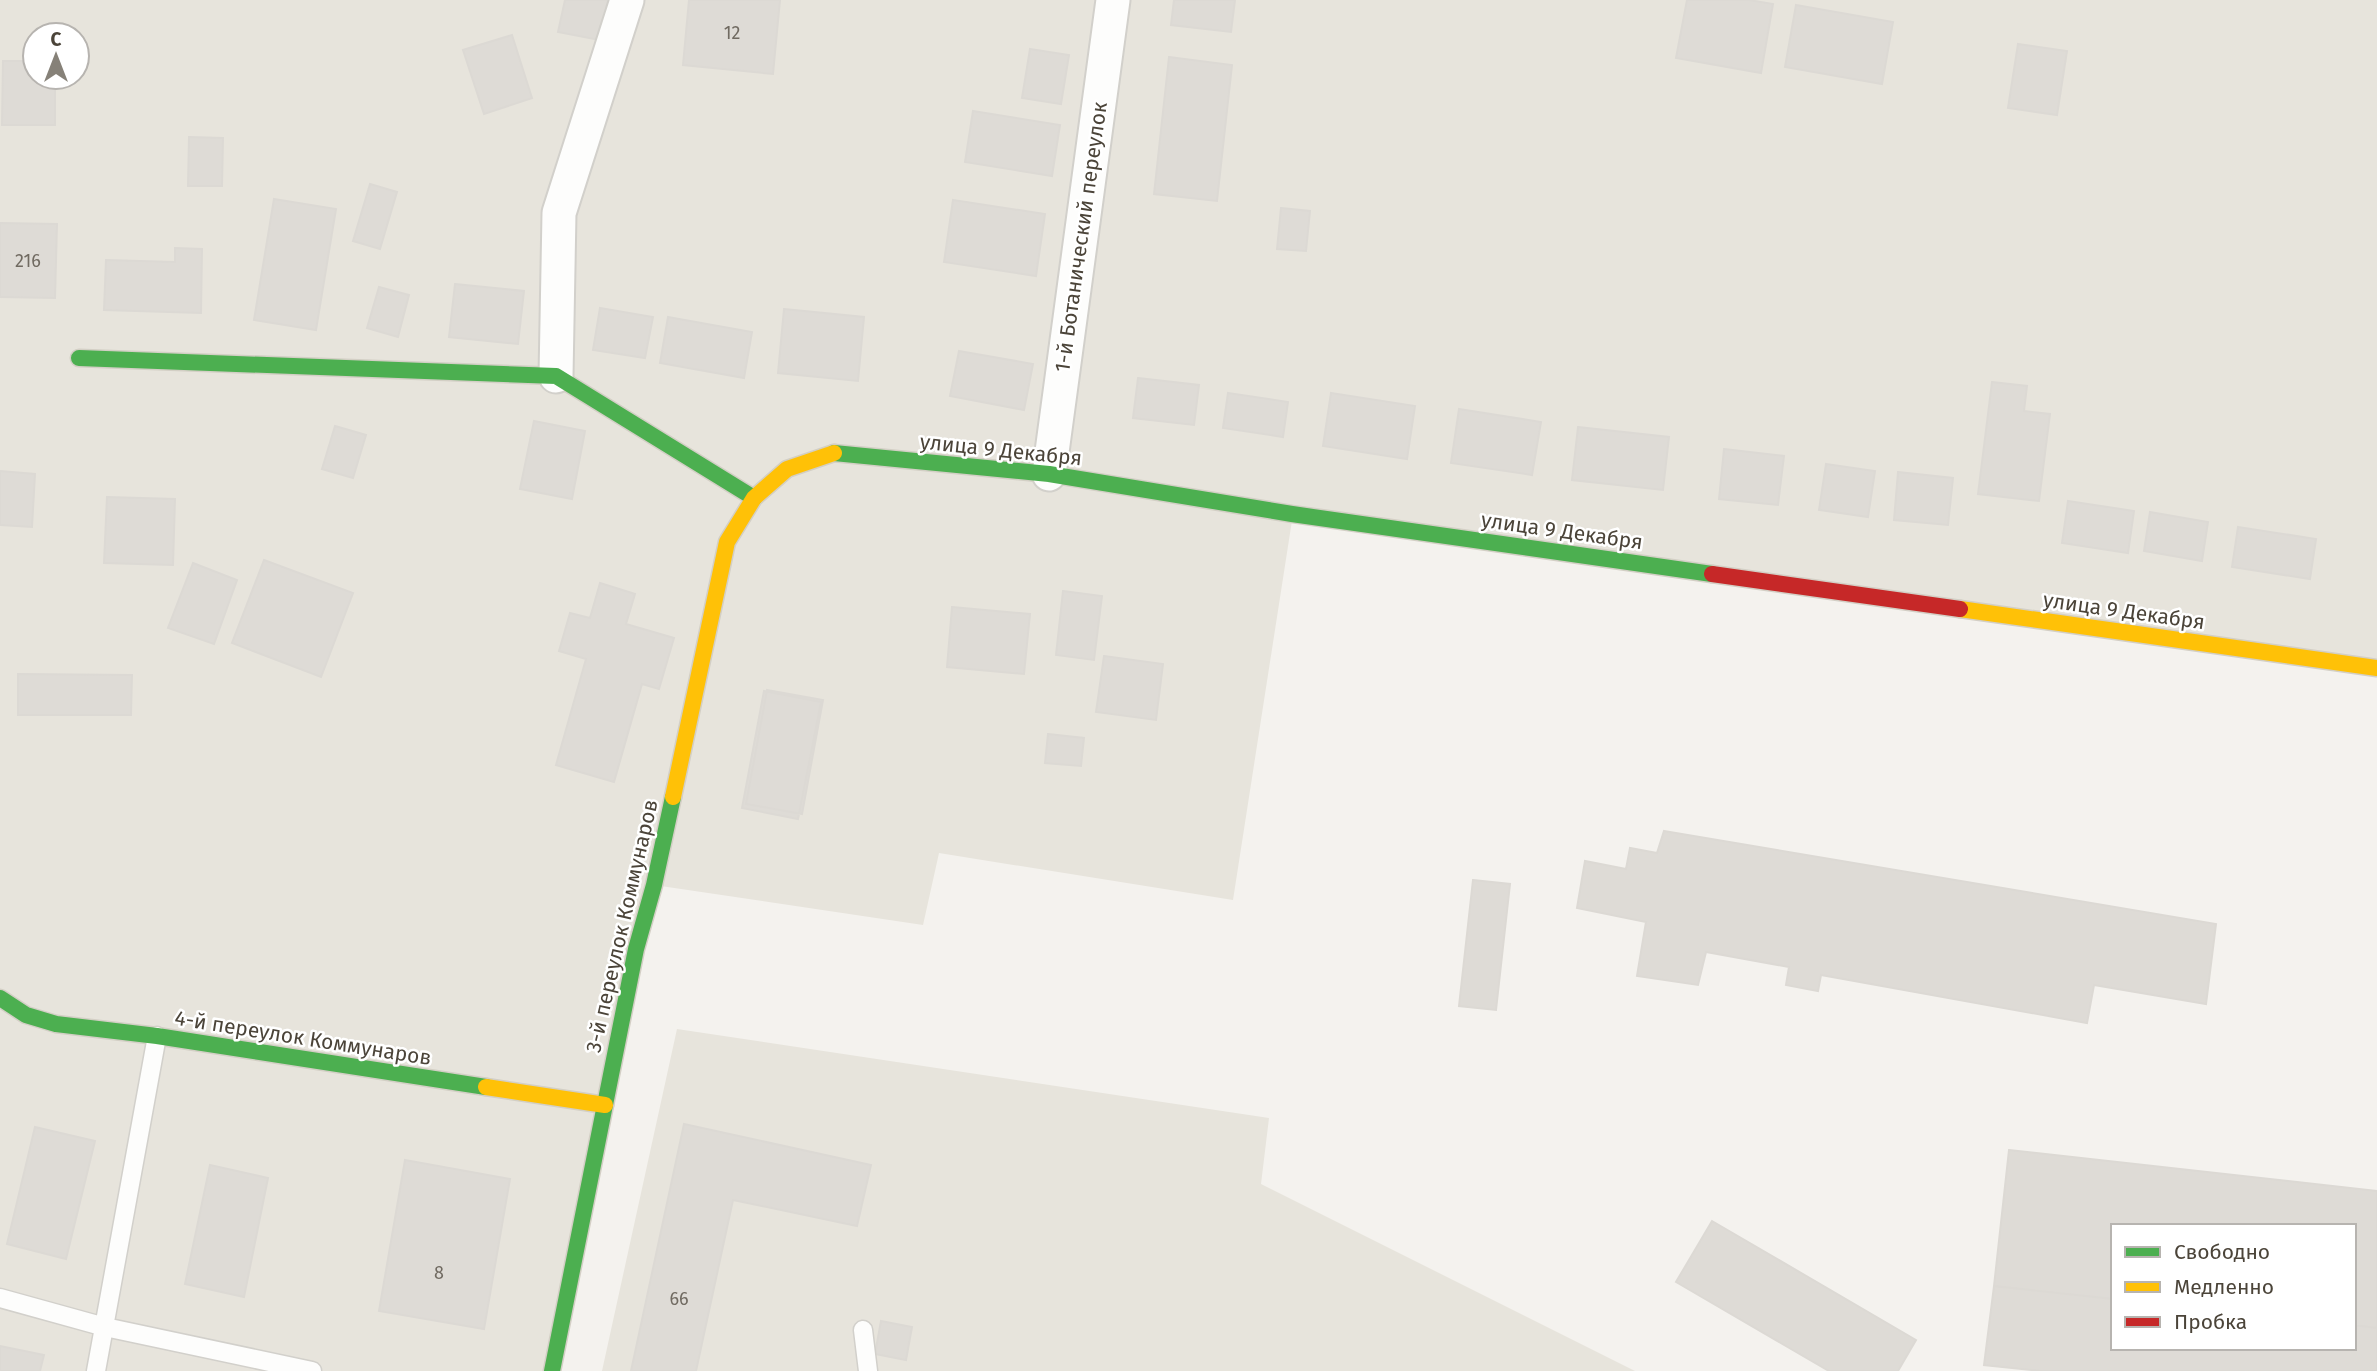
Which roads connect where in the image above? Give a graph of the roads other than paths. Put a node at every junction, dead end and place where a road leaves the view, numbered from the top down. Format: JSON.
{"nodes":[{"id":1,"x":626,"y":0,"type":"edge"},
{"id":2,"x":1113,"y":0,"type":"edge"},
{"id":3,"x":79,"y":358,"type":"dead end"},
{"id":4,"x":556,"y":376,"type":"junction"},
{"id":5,"x":1049,"y":474,"type":"junction"},
{"id":6,"x":754,"y":498,"type":"junction"},
{"id":7,"x":2377,"y":668,"type":"edge"},
{"id":8,"x":0,"y":998,"type":"edge"},
{"id":9,"x":158,"y":1036,"type":"junction"},
{"id":10,"x":605,"y":1105,"type":"junction"},
{"id":11,"x":0,"y":1298,"type":"edge"},
{"id":12,"x":105,"y":1327,"type":"junction"},
{"id":13,"x":863,"y":1331,"type":"dead end"},
{"id":14,"x":290,"y":1368,"type":"edge"},
{"id":15,"x":96,"y":1371,"type":"edge"},
{"id":16,"x":312,"y":1371,"type":"edge"},
{"id":17,"x":552,"y":1371,"type":"edge"},
{"id":18,"x":867,"y":1371,"type":"edge"}],
"edges":[{"from":1,"to":4,"type":"street"},
{"from":2,"to":5,"type":"street","name":"1-й Ботанический переулок"},
{"from":3,"to":4,"type":"street"},
{"from":4,"to":6,"type":"street"},
{"from":5,"to":6,"type":"street","name":"улица 9 Декабря"},
{"from":5,"to":7,"type":"street","name":"улица 9 Декабря"},
{"from":6,"to":10,"type":"street","name":"3-й переулок Коммунаров"},
{"from":8,"to":9,"type":"street","name":"4-й переулок Коммунаров"},
{"from":9,"to":10,"type":"street","name":"4-й переулок Коммунаров"},
{"from":9,"to":12,"type":"lane"},
{"from":10,"to":17,"type":"street","name":"3-й переулок Коммунаров"},
{"from":11,"to":12,"type":"lane"},
{"from":12,"to":14,"type":"lane"},
{"from":12,"to":15,"type":"lane"},
{"from":13,"to":18,"type":"lane"},
{"from":14,"to":16,"type":"lane"}]}
